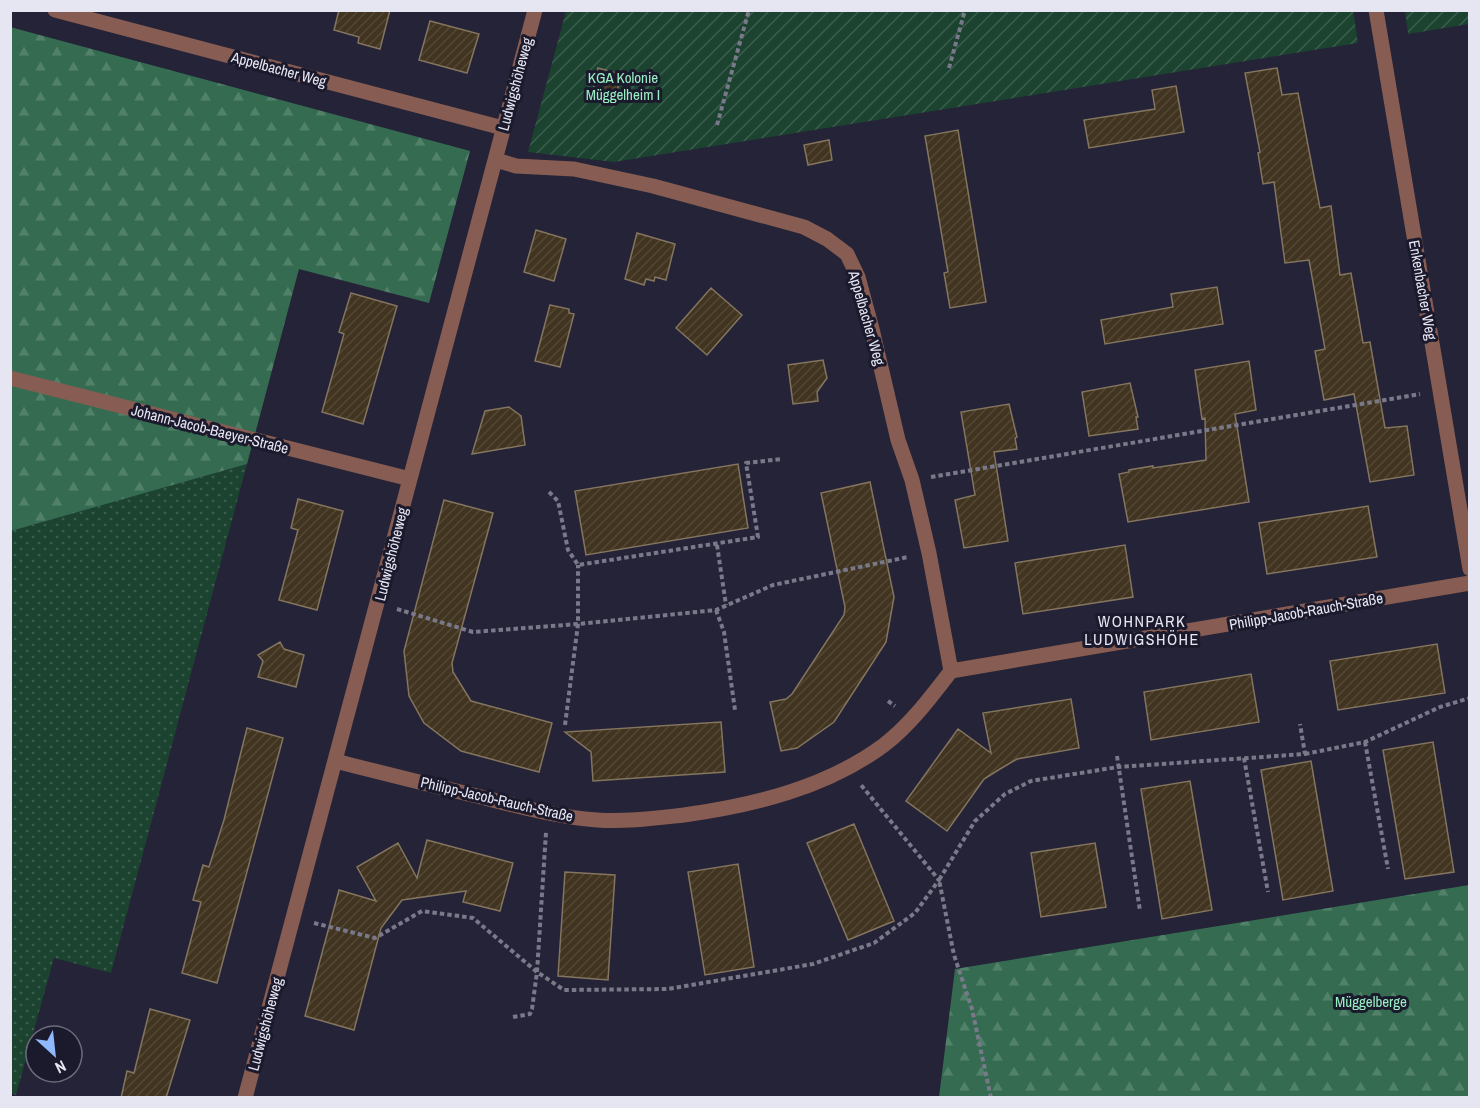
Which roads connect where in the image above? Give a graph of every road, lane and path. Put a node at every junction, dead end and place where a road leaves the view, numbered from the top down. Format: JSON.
{"nodes":[{"id":1,"x":55,"y":10,"type":"edge"},
{"id":2,"x":535,"y":10,"type":"edge"},
{"id":3,"x":749,"y":10,"type":"edge"},
{"id":4,"x":965,"y":10,"type":"edge"},
{"id":5,"x":1376,"y":10,"type":"edge"},
{"id":6,"x":949,"y":68,"type":"dead end"},
{"id":7,"x":717,"y":125,"type":"dead end"},
{"id":8,"x":503,"y":128,"type":"junction"},
{"id":9,"x":496,"y":160,"type":"junction"},
{"id":10,"x":10,"y":378,"type":"edge"},
{"id":11,"x":1440,"y":391,"type":"junction"},
{"id":12,"x":782,"y":459,"type":"dead end"},
{"id":13,"x":410,"y":479,"type":"junction"},
{"id":14,"x":912,"y":480,"type":"junction"},
{"id":15,"x":549,"y":492,"type":"dead end"},
{"id":16,"x":717,"y":544,"type":"junction"},
{"id":17,"x":929,"y":553,"type":"junction"},
{"id":18,"x":578,"y":565,"type":"junction"},
{"id":19,"x":1470,"y":570,"type":"edge"},
{"id":20,"x":1470,"y":583,"type":"edge"},
{"id":21,"x":378,"y":604,"type":"junction"},
{"id":22,"x":726,"y":605,"type":"junction"},
{"id":23,"x":716,"y":610,"type":"junction"},
{"id":24,"x":578,"y":624,"type":"junction"},
{"id":25,"x":951,"y":671,"type":"junction"},
{"id":26,"x":1470,"y":698,"type":"edge"},
{"id":27,"x":888,"y":701,"type":"dead end"},
{"id":28,"x":894,"y":705,"type":"dead end"},
{"id":29,"x":735,"y":710,"type":"dead end"},
{"id":30,"x":1300,"y":724,"type":"dead end"},
{"id":31,"x":565,"y":725,"type":"dead end"},
{"id":32,"x":1365,"y":742,"type":"junction"},
{"id":33,"x":1305,"y":754,"type":"junction"},
{"id":34,"x":1117,"y":756,"type":"dead end"},
{"id":35,"x":1244,"y":758,"type":"junction"},
{"id":36,"x":335,"y":761,"type":"junction"},
{"id":37,"x":1118,"y":767,"type":"junction"},
{"id":38,"x":861,"y":785,"type":"dead end"},
{"id":39,"x":549,"y":814,"type":"junction"},
{"id":40,"x":1388,"y":869,"type":"dead end"},
{"id":41,"x":939,"y":880,"type":"junction"},
{"id":42,"x":1268,"y":892,"type":"dead end"},
{"id":43,"x":1140,"y":911,"type":"dead end"},
{"id":44,"x":314,"y":923,"type":"dead end"},
{"id":45,"x":537,"y":972,"type":"junction"},
{"id":46,"x":513,"y":1017,"type":"dead end"},
{"id":47,"x":245,"y":1098,"type":"edge"},
{"id":48,"x":991,"y":1098,"type":"edge"}],
"edges":[{"from":1,"to":8,"type":"street","name":"Appelbacher Weg"},
{"from":2,"to":8,"type":"street","name":"Ludwigshöheweg"},
{"from":3,"to":7,"type":"path"},
{"from":4,"to":6,"type":"path"},
{"from":5,"to":11,"type":"street","name":"Enkenbacher Weg"},
{"from":8,"to":9,"type":"street","name":"Ludwigshöheweg"},
{"from":9,"to":13,"type":"street","name":"Ludwigshöheweg"},
{"from":9,"to":14,"type":"street","name":"Appelbacher Weg"},
{"from":10,"to":13,"type":"street","name":"Johann-Jacob-Baeyer-Straße"},
{"from":11,"to":14,"type":"path"},
{"from":11,"to":19,"type":"street","name":"Enkenbacher Weg"},
{"from":12,"to":16,"type":"path"},
{"from":13,"to":21,"type":"street","name":"Ludwigshöheweg"},
{"from":14,"to":17,"type":"street","name":"Appelbacher Weg"},
{"from":15,"to":18,"type":"path"},
{"from":16,"to":18,"type":"path"},
{"from":16,"to":22,"type":"path"},
{"from":17,"to":22,"type":"path"},
{"from":17,"to":25,"type":"street","name":"Appelbacher Weg"},
{"from":18,"to":24,"type":"path"},
{"from":20,"to":25,"type":"street","name":"Philipp-Jacob-Rauch-Straße"},
{"from":21,"to":24,"type":"path"},
{"from":21,"to":36,"type":"street","name":"Ludwigshöheweg"},
{"from":22,"to":23,"type":"path"},
{"from":23,"to":24,"type":"path"},
{"from":23,"to":29,"type":"path"},
{"from":24,"to":31,"type":"path"},
{"from":25,"to":39,"type":"street","name":"Philipp-Jacob-Rauch-Straße"},
{"from":26,"to":32,"type":"path"},
{"from":27,"to":28,"type":"path"},
{"from":30,"to":33,"type":"path"},
{"from":32,"to":33,"type":"path"},
{"from":32,"to":40,"type":"path"},
{"from":33,"to":35,"type":"path"},
{"from":34,"to":37,"type":"path"},
{"from":35,"to":37,"type":"path"},
{"from":35,"to":42,"type":"path"},
{"from":36,"to":39,"type":"street","name":"Philipp-Jacob-Rauch-Straße"},
{"from":36,"to":47,"type":"street","name":"Ludwigshöheweg"},
{"from":37,"to":41,"type":"path"},
{"from":37,"to":43,"type":"path"},
{"from":38,"to":41,"type":"path"},
{"from":39,"to":45,"type":"path"},
{"from":41,"to":45,"type":"path"},
{"from":41,"to":48,"type":"path"},
{"from":44,"to":45,"type":"path"},
{"from":45,"to":46,"type":"path"}]}
